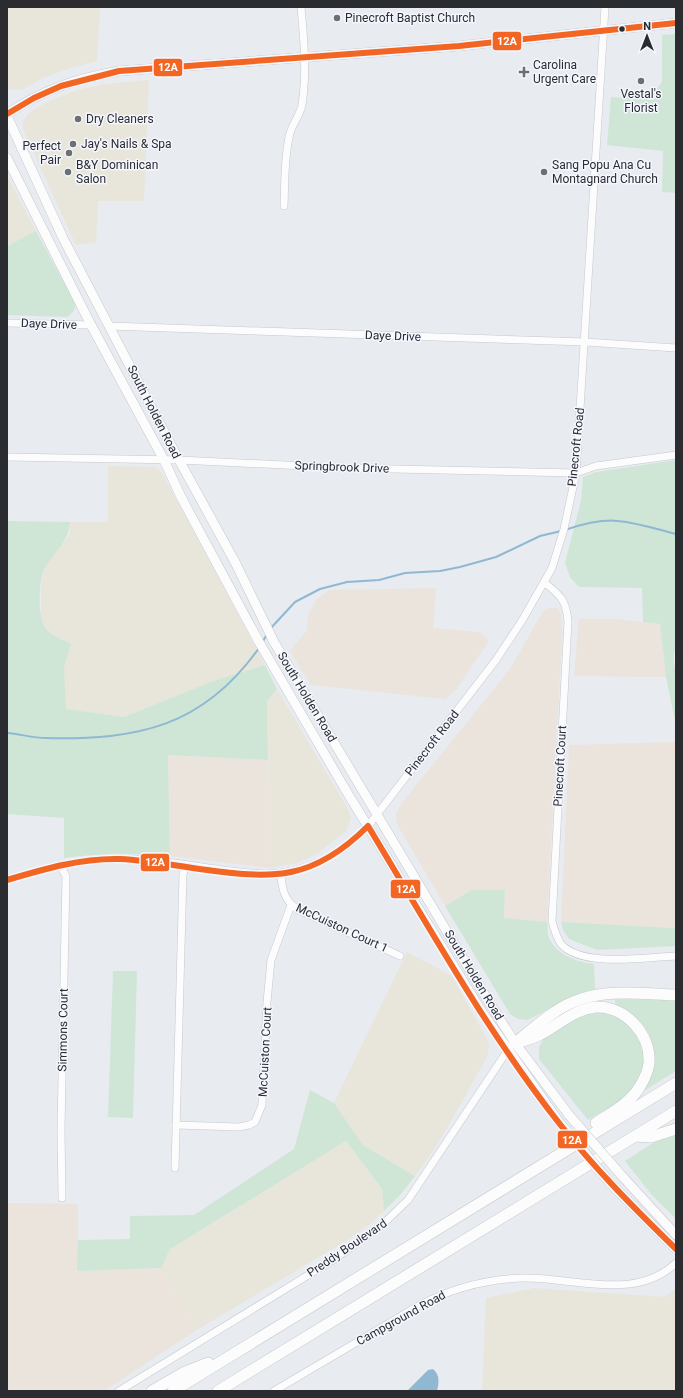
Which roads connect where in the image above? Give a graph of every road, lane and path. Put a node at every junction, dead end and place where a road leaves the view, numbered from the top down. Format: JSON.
{"nodes":[{"id":1,"x":301,"y":7,"type":"edge"},
{"id":2,"x":605,"y":7,"type":"edge"},
{"id":3,"x":676,"y":23,"type":"edge"},
{"id":4,"x":604,"y":30,"type":"junction"},
{"id":5,"x":306,"y":57,"type":"junction"},
{"id":6,"x":7,"y":115,"type":"edge"},
{"id":7,"x":7,"y":158,"type":"edge"},
{"id":8,"x":284,"y":206,"type":"dead end"},
{"id":9,"x":7,"y":322,"type":"edge"},
{"id":10,"x":91,"y":325,"type":"junction"},
{"id":11,"x":109,"y":326,"type":"junction"},
{"id":12,"x":585,"y":342,"type":"junction"},
{"id":13,"x":676,"y":348,"type":"edge"},
{"id":14,"x":676,"y":455,"type":"edge"},
{"id":15,"x":7,"y":457,"type":"edge"},
{"id":16,"x":164,"y":460,"type":"junction"},
{"id":17,"x":178,"y":460,"type":"junction"},
{"id":18,"x":576,"y":473,"type":"junction"},
{"id":19,"x":545,"y":583,"type":"junction"},
{"id":20,"x":376,"y":814,"type":"junction"},
{"id":21,"x":368,"y":826,"type":"junction"},
{"id":22,"x":60,"y":865,"type":"junction"},
{"id":23,"x":186,"y":865,"type":"junction"},
{"id":24,"x":281,"y":874,"type":"junction"},
{"id":25,"x":7,"y":880,"type":"edge"},
{"id":26,"x":291,"y":905,"type":"junction"},
{"id":27,"x":400,"y":956,"type":"dead end"},
{"id":28,"x":676,"y":956,"type":"edge"},
{"id":29,"x":676,"y":995,"type":"edge"},
{"id":30,"x":511,"y":1046,"type":"junction"},
{"id":31,"x":676,"y":1083,"type":"edge"},
{"id":32,"x":676,"y":1111,"type":"edge"},
{"id":33,"x":176,"y":1125,"type":"junction"},
{"id":34,"x":676,"y":1129,"type":"edge"},
{"id":35,"x":636,"y":1136,"type":"junction"},
{"id":36,"x":576,"y":1143,"type":"junction"},
{"id":37,"x":175,"y":1168,"type":"dead end"},
{"id":38,"x":62,"y":1198,"type":"dead end"},
{"id":39,"x":676,"y":1234,"type":"edge"},
{"id":40,"x":676,"y":1250,"type":"edge"},
{"id":41,"x":676,"y":1263,"type":"edge"},
{"id":42,"x":240,"y":1350,"type":"junction"},
{"id":43,"x":119,"y":1391,"type":"edge"},
{"id":44,"x":152,"y":1391,"type":"edge"},
{"id":45,"x":173,"y":1391,"type":"edge"},
{"id":46,"x":218,"y":1391,"type":"edge"},
{"id":47,"x":274,"y":1391,"type":"edge"}],
"edges":[{"from":1,"to":5,"type":"street"},
{"from":2,"to":4,"type":"street","name":"Pinecroft Road"},
{"from":3,"to":4,"type":"main road"},
{"from":4,"to":5,"type":"main road"},
{"from":4,"to":12,"type":"street","name":"Pinecroft Road"},
{"from":5,"to":6,"type":"main road"},
{"from":5,"to":8,"type":"street"},
{"from":6,"to":11,"type":"main road","name":"South Holden Road"},
{"from":7,"to":10,"type":"main road","name":"South Holden Road"},
{"from":9,"to":10,"type":"street","name":"Daye Drive"},
{"from":10,"to":16,"type":"main road","name":"South Holden Road"},
{"from":11,"to":12,"type":"street","name":"Daye Drive"},
{"from":11,"to":17,"type":"main road","name":"South Holden Road"},
{"from":12,"to":13,"type":"street","name":"Daye Drive"},
{"from":12,"to":18,"type":"street","name":"Pinecroft Road"},
{"from":14,"to":18,"type":"street","name":"Springbrook Drive"},
{"from":15,"to":16,"type":"street","name":"Springbrook Drive"},
{"from":16,"to":17,"type":"street","name":"Springbrook Drive"},
{"from":16,"to":21,"type":"main road","name":"South Holden Road"},
{"from":17,"to":18,"type":"street","name":"Springbrook Drive"},
{"from":17,"to":20,"type":"main road","name":"South Holden Road"},
{"from":18,"to":19,"type":"street","name":"Pinecroft Road"},
{"from":19,"to":20,"type":"street","name":"Pinecroft Road"},
{"from":19,"to":28,"type":"street","name":"Pinecroft Court"},
{"from":20,"to":21,"type":"street","name":"Pinecroft Road"},
{"from":20,"to":30,"type":"main road","name":"South Holden Road"},
{"from":21,"to":24,"type":"street","name":"Pinecroft Road"},
{"from":21,"to":30,"type":"main road","name":"South Holden Road"},
{"from":22,"to":23,"type":"street","name":"Pinecroft Road"},
{"from":22,"to":25,"type":"street","name":"Pinecroft Road"},
{"from":22,"to":38,"type":"street","name":"Simmons Court"},
{"from":23,"to":24,"type":"street","name":"Pinecroft Road"},
{"from":23,"to":33,"type":"street"},
{"from":24,"to":26,"type":"street","name":"McCuiston Court 1"},
{"from":26,"to":27,"type":"street","name":"McCuiston Court 1"},
{"from":26,"to":33,"type":"street","name":"McCuiston Court"},
{"from":29,"to":30,"type":"highway"},
{"from":30,"to":36,"type":"highway"},
{"from":30,"to":39,"type":"main road","name":"South Holden Road","bridge":true},
{"from":30,"to":40,"type":"main road","name":"South Holden Road","bridge":true},
{"from":30,"to":43,"type":"street","name":"Preddy Boulevard"},
{"from":31,"to":36,"type":"highway"},
{"from":32,"to":35,"type":"highway"},
{"from":33,"to":37,"type":"street"},
{"from":34,"to":35,"type":"highway"},
{"from":35,"to":46,"type":"highway"},
{"from":36,"to":42,"type":"highway"},
{"from":41,"to":47,"type":"street","name":"Campground Road"},
{"from":42,"to":44,"type":"highway"},
{"from":42,"to":45,"type":"highway"}]}
